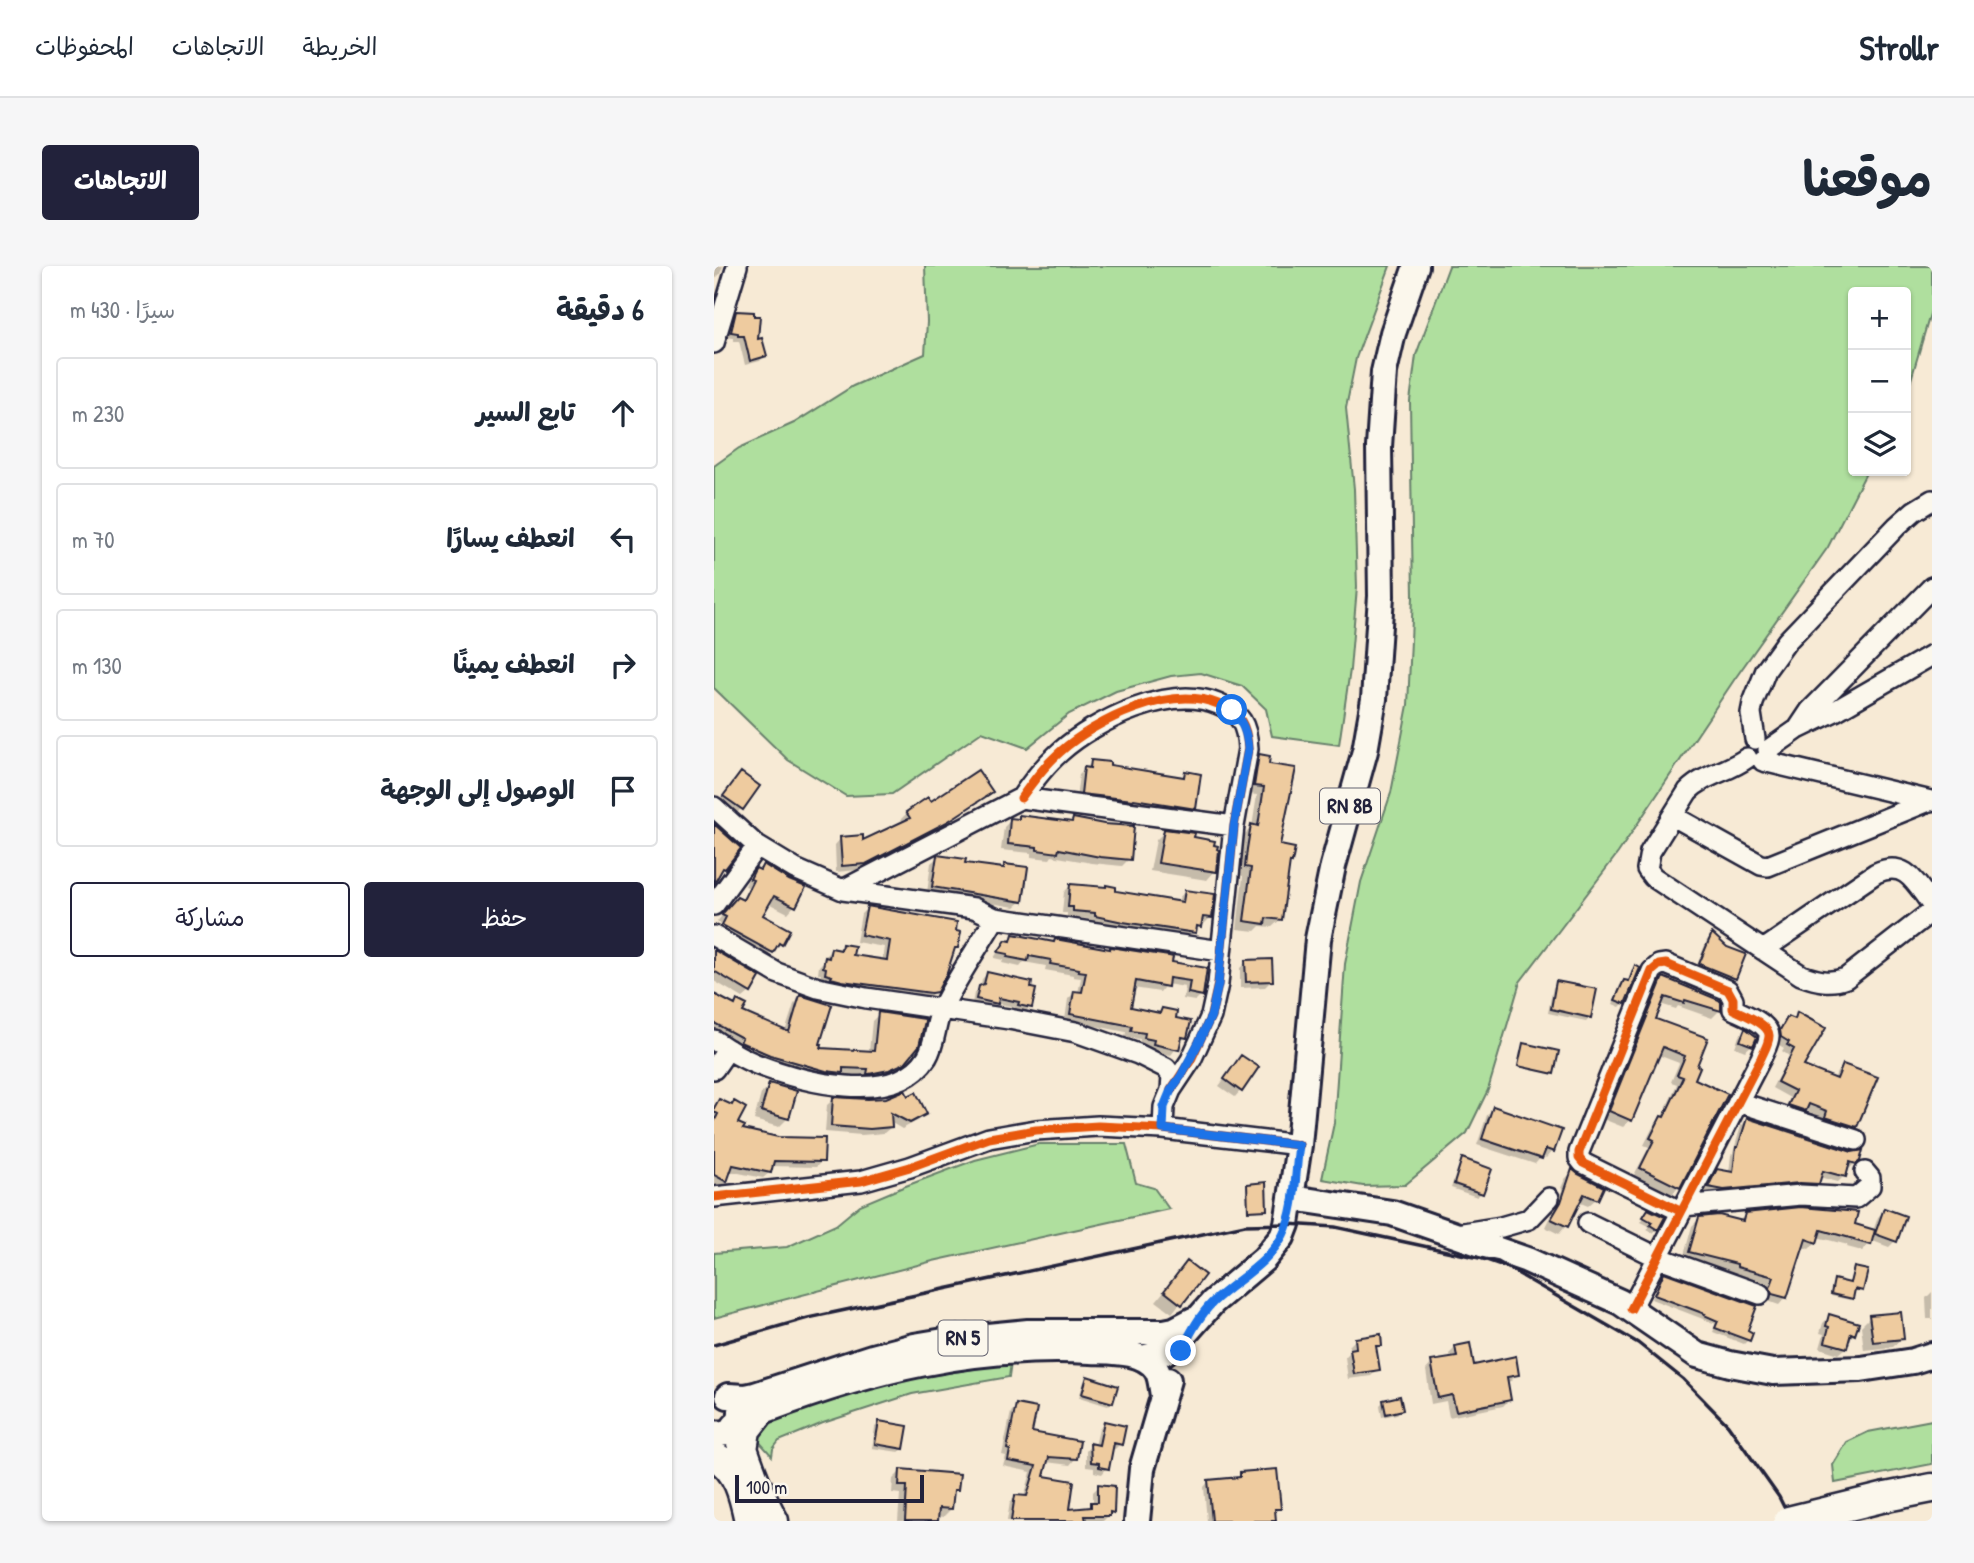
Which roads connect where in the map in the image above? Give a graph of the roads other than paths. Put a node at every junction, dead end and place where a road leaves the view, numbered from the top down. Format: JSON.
{"nodes":[{"id":1,"x":737,"y":266,"type":"edge"},
{"id":2,"x":1416,"y":266,"type":"edge"},
{"id":3,"x":714,"y":343,"type":"edge"},
{"id":4,"x":1932,"y":500,"type":"edge"},
{"id":5,"x":1932,"y":587,"type":"edge"},
{"id":6,"x":1932,"y":655,"type":"edge"},
{"id":7,"x":1798,"y":729,"type":"junction"},
{"id":8,"x":1758,"y":752,"type":"junction"},
{"id":9,"x":1021,"y":798,"type":"junction"},
{"id":10,"x":1931,"y":801,"type":"edge"},
{"id":11,"x":714,"y":807,"type":"edge"},
{"id":12,"x":1673,"y":816,"type":"junction"},
{"id":13,"x":1234,"y":826,"type":"junction"},
{"id":14,"x":757,"y":846,"type":"junction"},
{"id":15,"x":843,"y":890,"type":"junction"},
{"id":16,"x":714,"y":905,"type":"edge"},
{"id":17,"x":1932,"y":905,"type":"edge"},
{"id":18,"x":1932,"y":911,"type":"edge"},
{"id":19,"x":995,"y":918,"type":"junction"},
{"id":20,"x":714,"y":936,"type":"edge"},
{"id":21,"x":1763,"y":950,"type":"junction"},
{"id":22,"x":1221,"y":951,"type":"junction"},
{"id":23,"x":941,"y":1009,"type":"junction"},
{"id":24,"x":721,"y":1045,"type":"edge"},
{"id":25,"x":714,"y":1069,"type":"edge"},
{"id":26,"x":1171,"y":1090,"type":"junction"},
{"id":27,"x":1738,"y":1102,"type":"junction"},
{"id":28,"x":1163,"y":1129,"type":"junction"},
{"id":29,"x":1856,"y":1140,"type":"dead end"},
{"id":30,"x":1299,"y":1145,"type":"junction"},
{"id":31,"x":1865,"y":1172,"type":"dead end"},
{"id":32,"x":714,"y":1197,"type":"edge"},
{"id":33,"x":1292,"y":1198,"type":"junction"},
{"id":34,"x":1549,"y":1198,"type":"dead end"},
{"id":35,"x":1681,"y":1209,"type":"junction"},
{"id":36,"x":1588,"y":1223,"type":"dead end"},
{"id":37,"x":1457,"y":1234,"type":"junction"},
{"id":38,"x":1657,"y":1257,"type":"junction"},
{"id":39,"x":1760,"y":1294,"type":"dead end"},
{"id":40,"x":1631,"y":1308,"type":"junction"},
{"id":41,"x":1202,"y":1314,"type":"junction"},
{"id":42,"x":1114,"y":1332,"type":"junction"},
{"id":43,"x":1932,"y":1355,"type":"edge"},
{"id":44,"x":1160,"y":1370,"type":"junction"},
{"id":45,"x":721,"y":1396,"type":"edge"},
{"id":46,"x":728,"y":1437,"type":"edge"},
{"id":47,"x":1932,"y":1488,"type":"edge"},
{"id":48,"x":749,"y":1521,"type":"edge"},
{"id":49,"x":774,"y":1521,"type":"edge"},
{"id":50,"x":1137,"y":1521,"type":"edge"},
{"id":51,"x":1788,"y":1521,"type":"edge"}],
"edges":[{"from":1,"to":3,"type":"street"},
{"from":2,"to":30,"type":"main road","number":"RN 8B"},
{"from":4,"to":8,"type":"street"},
{"from":5,"to":7,"type":"street"},
{"from":6,"to":7,"type":"street"},
{"from":7,"to":8,"type":"street"},
{"from":8,"to":10,"type":"street"},
{"from":8,"to":12,"type":"street"},
{"from":9,"to":13,"type":"street"},
{"from":9,"to":13,"type":"street"},
{"from":9,"to":15,"type":"street"},
{"from":10,"to":12,"type":"street"},
{"from":11,"to":14,"type":"street"},
{"from":12,"to":21,"type":"street"},
{"from":13,"to":22,"type":"street"},
{"from":14,"to":15,"type":"street"},
{"from":14,"to":16,"type":"street"},
{"from":15,"to":19,"type":"street"},
{"from":17,"to":21,"type":"street"},
{"from":18,"to":21,"type":"street"},
{"from":19,"to":22,"type":"street"},
{"from":19,"to":23,"type":"street"},
{"from":20,"to":23,"type":"street"},
{"from":22,"to":26,"type":"street"},
{"from":23,"to":24,"type":"street"},
{"from":23,"to":26,"type":"street"},
{"from":24,"to":25,"type":"street"},
{"from":26,"to":28,"type":"street"},
{"from":27,"to":29,"type":"street"},
{"from":27,"to":35,"type":"street"},
{"from":27,"to":35,"type":"street"},
{"from":28,"to":30,"type":"street"},
{"from":28,"to":32,"type":"street"},
{"from":30,"to":33,"type":"main road","number":"RN 8B"},
{"from":31,"to":35,"type":"street"},
{"from":33,"to":37,"type":"main road"},
{"from":33,"to":41,"type":"main road","number":"RN 8B"},
{"from":34,"to":37,"type":"street"},
{"from":35,"to":38,"type":"street"},
{"from":36,"to":38,"type":"street"},
{"from":37,"to":40,"type":"main road"},
{"from":38,"to":39,"type":"street"},
{"from":38,"to":40,"type":"street"},
{"from":40,"to":43,"type":"main road"},
{"from":41,"to":42,"type":"main road","number":"RN 5"},
{"from":41,"to":44,"type":"main road"},
{"from":42,"to":44,"type":"main road","number":"RN 5"},
{"from":42,"to":45,"type":"main road","number":"RN 5"},
{"from":44,"to":46,"type":"main road","number":"RN 5"},
{"from":44,"to":50,"type":"main road"},
{"from":45,"to":46,"type":"main road"},
{"from":46,"to":48,"type":"highway"},
{"from":46,"to":49,"type":"highway"},
{"from":47,"to":51,"type":"highway","bridge":true}]}
